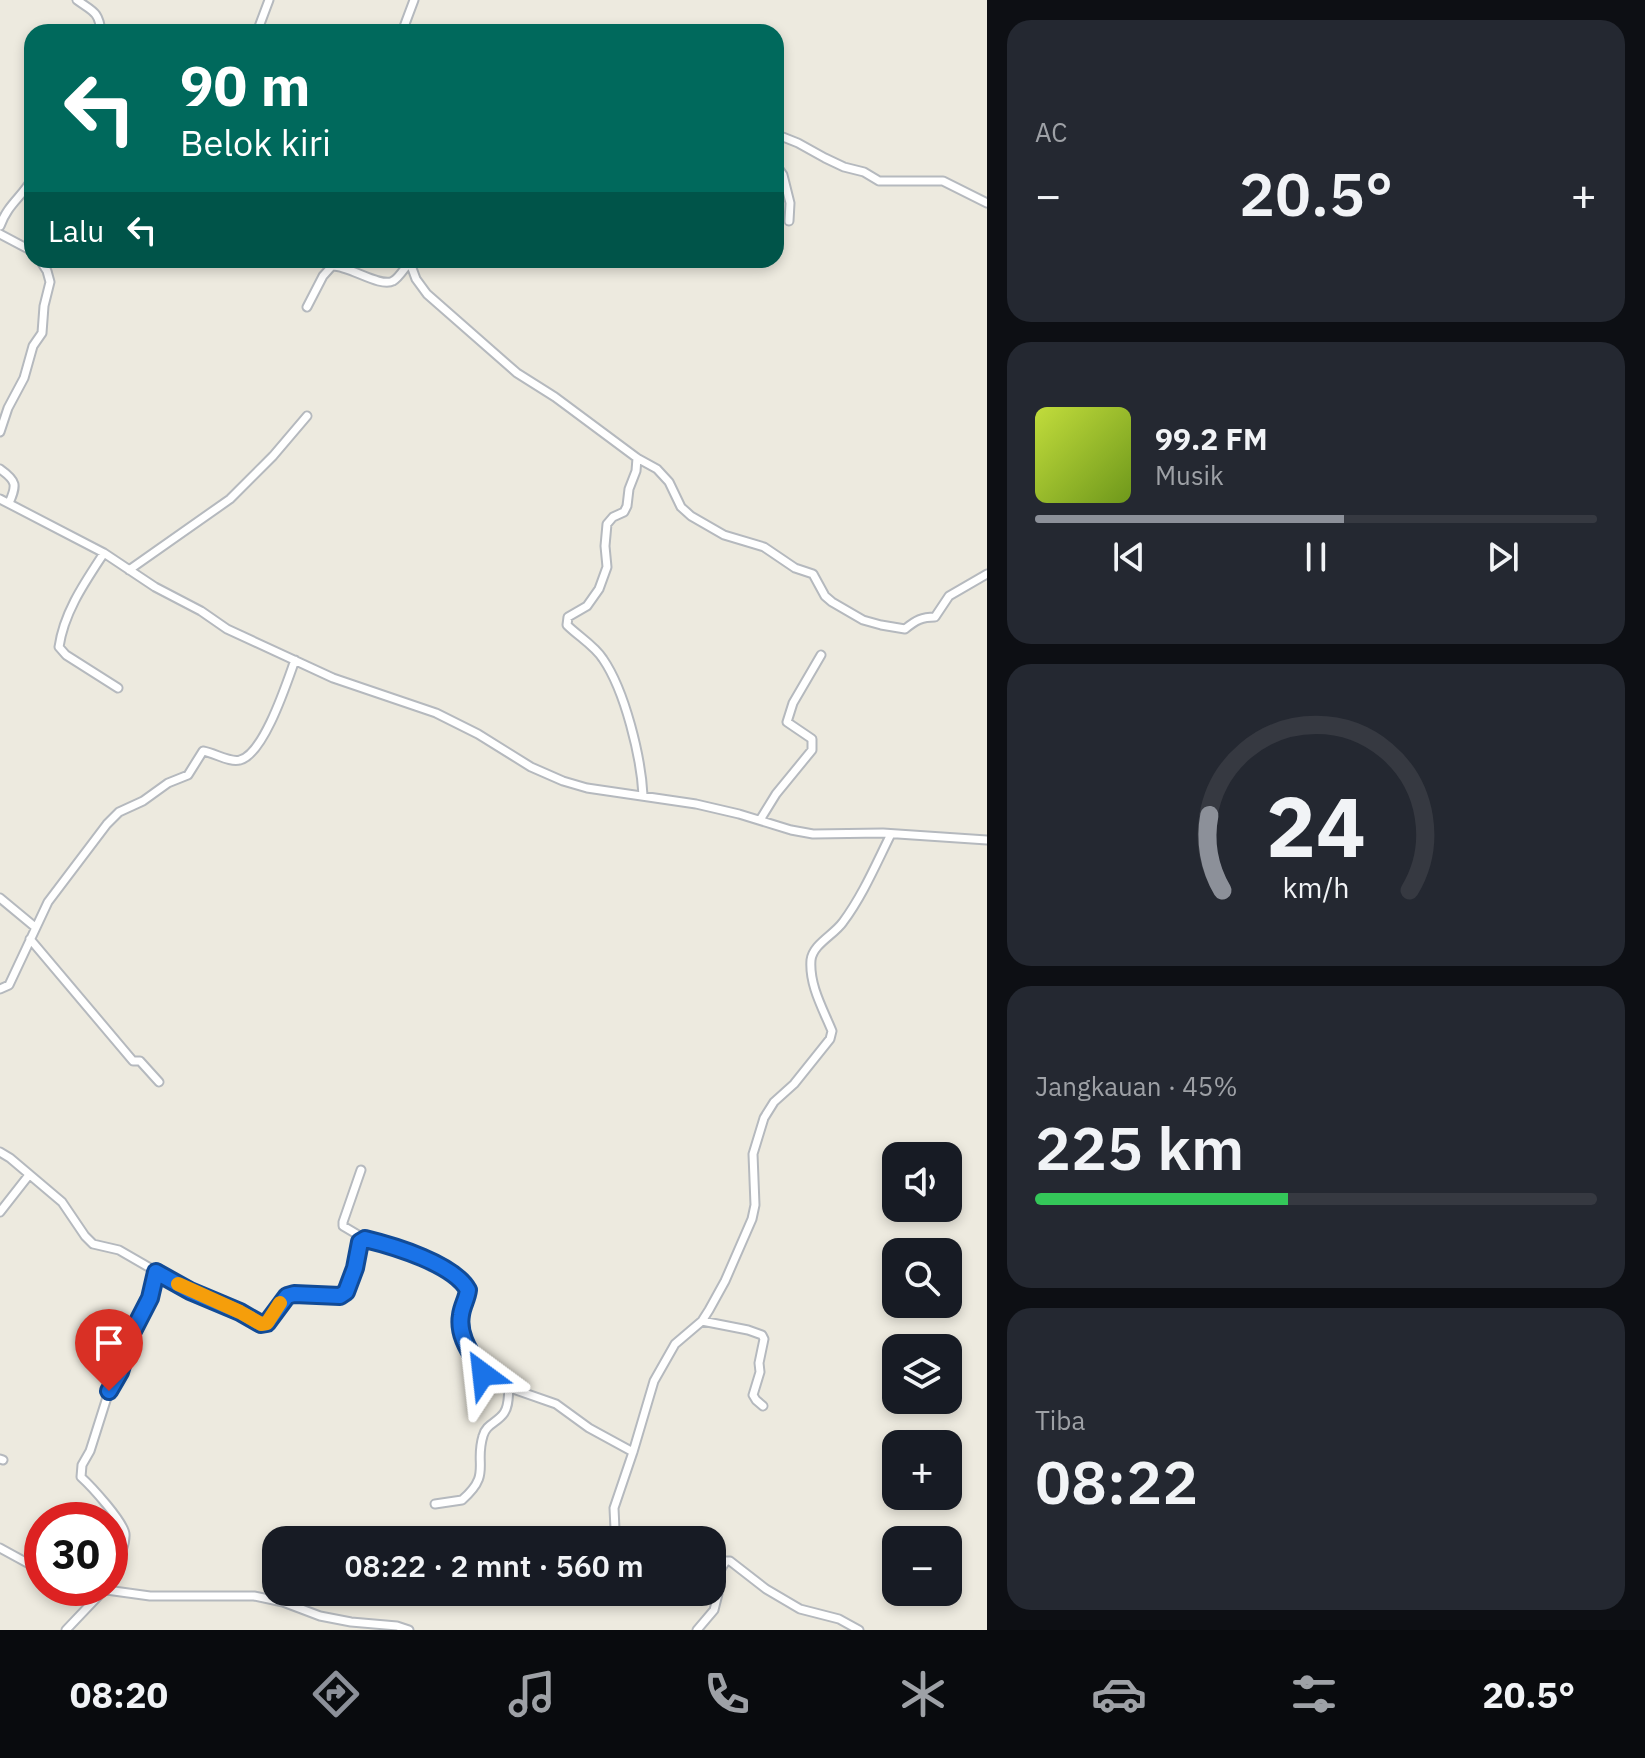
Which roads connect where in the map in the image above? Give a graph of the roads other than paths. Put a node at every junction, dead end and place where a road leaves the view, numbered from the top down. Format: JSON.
{"nodes":[{"id":1,"x":77,"y":0,"type":"edge"},
{"id":2,"x":269,"y":0,"type":"edge"},
{"id":3,"x":414,"y":0,"type":"edge"},
{"id":4,"x":100,"y":24,"type":"edge"},
{"id":5,"x":260,"y":24,"type":"edge"},
{"id":6,"x":405,"y":24,"type":"edge"},
{"id":7,"x":784,"y":137,"type":"edge"},
{"id":8,"x":784,"y":188,"type":"edge"},
{"id":9,"x":24,"y":191,"type":"edge"},
{"id":10,"x":987,"y":203,"type":"edge"},
{"id":11,"x":789,"y":221,"type":"dead end"},
{"id":12,"x":0,"y":226,"type":"edge"},
{"id":13,"x":0,"y":234,"type":"edge"},
{"id":14,"x":24,"y":247,"type":"edge"},
{"id":15,"x":45,"y":268,"type":"edge"},
{"id":16,"x":330,"y":268,"type":"edge"},
{"id":17,"x":346,"y":268,"type":"edge"},
{"id":18,"x":404,"y":268,"type":"edge"},
{"id":19,"x":412,"y":268,"type":"edge"},
{"id":20,"x":307,"y":307,"type":"dead end"},
{"id":21,"x":307,"y":416,"type":"dead end"},
{"id":22,"x":0,"y":432,"type":"edge"},
{"id":23,"x":637,"y":458,"type":"junction"},
{"id":24,"x":0,"y":469,"type":"edge"},
{"id":25,"x":0,"y":499,"type":"edge"},
{"id":26,"x":9,"y":503,"type":"junction"},
{"id":27,"x":104,"y":553,"type":"junction"},
{"id":28,"x":129,"y":570,"type":"junction"},
{"id":29,"x":987,"y":574,"type":"edge"},
{"id":30,"x":821,"y":655,"type":"dead end"},
{"id":31,"x":295,"y":660,"type":"junction"},
{"id":32,"x":118,"y":688,"type":"dead end"},
{"id":33,"x":643,"y":795,"type":"junction"},
{"id":34,"x":760,"y":820,"type":"junction"},
{"id":35,"x":891,"y":834,"type":"junction"},
{"id":36,"x":987,"y":840,"type":"edge"},
{"id":37,"x":0,"y":898,"type":"edge"},
{"id":38,"x":35,"y":927,"type":"junction"},
{"id":39,"x":30,"y":939,"type":"junction"},
{"id":40,"x":0,"y":989,"type":"edge"},
{"id":41,"x":159,"y":1082,"type":"dead end"},
{"id":42,"x":0,"y":1152,"type":"edge"},
{"id":43,"x":361,"y":1170,"type":"dead end"},
{"id":44,"x":29,"y":1175,"type":"junction"},
{"id":45,"x":0,"y":1212,"type":"edge"},
{"id":46,"x":365,"y":1239,"type":"junction"},
{"id":47,"x":156,"y":1272,"type":"junction"},
{"id":48,"x":702,"y":1321,"type":"junction"},
{"id":49,"x":509,"y":1388,"type":"junction"},
{"id":50,"x":763,"y":1406,"type":"dead end"},
{"id":51,"x":633,"y":1452,"type":"junction"},
{"id":52,"x":103,"y":1502,"type":"edge"},
{"id":53,"x":435,"y":1504,"type":"dead end"},
{"id":54,"x":615,"y":1526,"type":"edge"},
{"id":55,"x":0,"y":1548,"type":"edge"},
{"id":56,"x":24,"y":1561,"type":"edge"},
{"id":57,"x":726,"y":1562,"type":"edge"},
{"id":58,"x":128,"y":1593,"type":"edge"},
{"id":59,"x":89,"y":1606,"type":"edge"},
{"id":60,"x":715,"y":1606,"type":"edge"},
{"id":61,"x":66,"y":1630,"type":"edge"},
{"id":62,"x":409,"y":1630,"type":"edge"},
{"id":63,"x":697,"y":1630,"type":"edge"},
{"id":64,"x":859,"y":1630,"type":"edge"}],
"edges":[{"from":1,"to":4,"type":"street"},
{"from":2,"to":5,"type":"street"},
{"from":3,"to":6,"type":"street"},
{"from":7,"to":10,"type":"street"},
{"from":8,"to":11,"type":"street"},
{"from":9,"to":12,"type":"street"},
{"from":13,"to":14,"type":"street"},
{"from":15,"to":22,"type":"street"},
{"from":16,"to":20,"type":"street"},
{"from":17,"to":18,"type":"street"},
{"from":19,"to":23,"type":"street"},
{"from":21,"to":28,"type":"street"},
{"from":23,"to":29,"type":"street"},
{"from":23,"to":33,"type":"street"},
{"from":24,"to":26,"type":"street"},
{"from":25,"to":26,"type":"street"},
{"from":26,"to":27,"type":"street"},
{"from":27,"to":28,"type":"street"},
{"from":27,"to":32,"type":"street"},
{"from":28,"to":31,"type":"street"},
{"from":30,"to":34,"type":"street"},
{"from":31,"to":33,"type":"street"},
{"from":31,"to":38,"type":"street"},
{"from":33,"to":34,"type":"street"},
{"from":34,"to":35,"type":"street"},
{"from":35,"to":36,"type":"street"},
{"from":35,"to":48,"type":"street"},
{"from":37,"to":38,"type":"street"},
{"from":38,"to":39,"type":"street"},
{"from":39,"to":40,"type":"street"},
{"from":39,"to":41,"type":"street"},
{"from":42,"to":44,"type":"street"},
{"from":43,"to":46,"type":"street"},
{"from":44,"to":45,"type":"street"},
{"from":44,"to":47,"type":"street"},
{"from":46,"to":47,"type":"street"},
{"from":46,"to":49,"type":"street"},
{"from":47,"to":52,"type":"street"},
{"from":48,"to":50,"type":"street"},
{"from":48,"to":51,"type":"street"},
{"from":49,"to":51,"type":"street"},
{"from":49,"to":53,"type":"street"},
{"from":51,"to":54,"type":"street"},
{"from":55,"to":56,"type":"street"},
{"from":57,"to":64,"type":"street"},
{"from":58,"to":62,"type":"street"},
{"from":59,"to":61,"type":"street"},
{"from":60,"to":63,"type":"street"}]}
